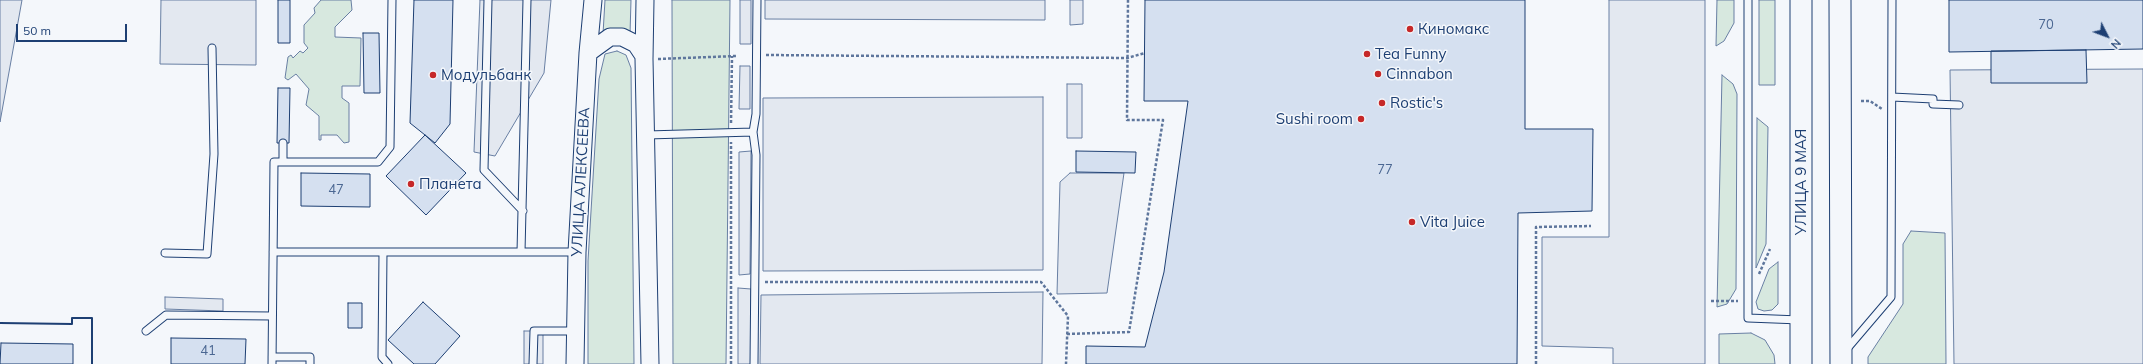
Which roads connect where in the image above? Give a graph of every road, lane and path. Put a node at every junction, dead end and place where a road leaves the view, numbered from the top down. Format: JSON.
{"nodes":[{"id":1,"x":392,"y":0,"type":"edge"},
{"id":2,"x":488,"y":0,"type":"edge"},
{"id":3,"x":527,"y":0,"type":"edge"},
{"id":4,"x":593,"y":0,"type":"edge"},
{"id":5,"x":645,"y":0,"type":"edge"},
{"id":6,"x":757,"y":0,"type":"edge"},
{"id":7,"x":1128,"y":0,"type":"edge"},
{"id":8,"x":1748,"y":0,"type":"edge"},
{"id":9,"x":1801,"y":0,"type":"edge"},
{"id":10,"x":1840,"y":0,"type":"edge"},
{"id":11,"x":1892,"y":0,"type":"edge"},
{"id":12,"x":212,"y":48,"type":"dead end"},
{"id":13,"x":1145,"y":53,"type":"dead end"},
{"id":14,"x":588,"y":54,"type":"junction"},
{"id":15,"x":762,"y":55,"type":"dead end"},
{"id":16,"x":732,"y":56,"type":"junction"},
{"id":17,"x":736,"y":56,"type":"dead end"},
{"id":18,"x":644,"y":58,"type":"junction"},
{"id":19,"x":1127,"y":58,"type":"junction"},
{"id":20,"x":1892,"y":98,"type":"junction"},
{"id":21,"x":1861,"y":101,"type":"dead end"},
{"id":22,"x":1959,"y":105,"type":"dead end"},
{"id":23,"x":1892,"y":117,"type":"junction"},
{"id":24,"x":731,"y":132,"type":"junction"},
{"id":25,"x":753,"y":132,"type":"junction"},
{"id":26,"x":647,"y":135,"type":"junction"},
{"id":27,"x":283,"y":143,"type":"dead end"},
{"id":28,"x":283,"y":162,"type":"junction"},
{"id":29,"x":523,"y":211,"type":"junction"},
{"id":30,"x":1592,"y":226,"type":"dead end"},
{"id":31,"x":273,"y":252,"type":"junction"},
{"id":32,"x":383,"y":252,"type":"junction"},
{"id":33,"x":521,"y":252,"type":"junction"},
{"id":34,"x":577,"y":252,"type":"junction"},
{"id":35,"x":166,"y":254,"type":"dead end"},
{"id":36,"x":755,"y":282,"type":"junction"},
{"id":37,"x":272,"y":316,"type":"junction"},
{"id":38,"x":1800,"y":320,"type":"junction"},
{"id":39,"x":146,"y":331,"type":"dead end"},
{"id":40,"x":576,"y":331,"type":"junction"},
{"id":41,"x":1067,"y":334,"type":"junction"},
{"id":42,"x":272,"y":360,"type":"edge"},
{"id":43,"x":1841,"y":360,"type":"edge"},
{"id":44,"x":310,"y":364,"type":"edge"},
{"id":45,"x":388,"y":364,"type":"edge"},
{"id":46,"x":533,"y":364,"type":"edge"},
{"id":47,"x":575,"y":364,"type":"edge"},
{"id":48,"x":650,"y":364,"type":"edge"},
{"id":49,"x":731,"y":364,"type":"edge"},
{"id":50,"x":754,"y":364,"type":"edge"},
{"id":51,"x":1066,"y":364,"type":"edge"},
{"id":52,"x":1536,"y":364,"type":"edge"},
{"id":53,"x":1801,"y":364,"type":"edge"}],
"edges":[{"from":1,"to":28,"type":"lane"},
{"from":2,"to":29,"type":"lane"},
{"from":3,"to":29,"type":"lane"},
{"from":4,"to":14,"type":"street","name":"УЛИЦА АЛЕКСЕЕВА"},
{"from":5,"to":18,"type":"street"},
{"from":6,"to":25,"type":"lane"},
{"from":7,"to":19,"type":"path"},
{"from":8,"to":38,"type":"lane"},
{"from":9,"to":38,"type":"main road","name":"УЛИЦА 9 МАЯ"},
{"from":10,"to":43,"type":"main road"},
{"from":11,"to":20,"type":"lane"},
{"from":12,"to":35,"type":"lane"},
{"from":13,"to":19,"type":"path"},
{"from":14,"to":18,"type":"street"},
{"from":14,"to":34,"type":"street","name":"УЛИЦА АЛЕКСЕЕВА"},
{"from":15,"to":19,"type":"path"},
{"from":16,"to":17,"type":"path"},
{"from":16,"to":18,"type":"path"},
{"from":16,"to":24,"type":"path"},
{"from":18,"to":26,"type":"street"},
{"from":19,"to":41,"type":"path"},
{"from":20,"to":22,"type":"lane"},
{"from":20,"to":23,"type":"lane"},
{"from":21,"to":23,"type":"path"},
{"from":23,"to":43,"type":"lane"},
{"from":24,"to":25,"type":"lane"},
{"from":24,"to":26,"type":"lane"},
{"from":24,"to":49,"type":"path"},
{"from":25,"to":36,"type":"lane"},
{"from":26,"to":48,"type":"street"},
{"from":27,"to":28,"type":"lane"},
{"from":28,"to":31,"type":"lane"},
{"from":29,"to":33,"type":"lane"},
{"from":30,"to":52,"type":"path"},
{"from":31,"to":32,"type":"lane"},
{"from":31,"to":37,"type":"lane"},
{"from":32,"to":33,"type":"lane"},
{"from":32,"to":45,"type":"lane"},
{"from":33,"to":34,"type":"lane"},
{"from":34,"to":40,"type":"street","name":"УЛИЦА АЛЕКСЕЕВА"},
{"from":36,"to":41,"type":"path"},
{"from":36,"to":50,"type":"lane"},
{"from":37,"to":39,"type":"lane"},
{"from":37,"to":42,"type":"lane"},
{"from":38,"to":53,"type":"main road","name":"УЛИЦА 9 МАЯ"},
{"from":40,"to":46,"type":"lane"},
{"from":40,"to":47,"type":"street","name":"УЛИЦА АЛЕКСЕЕВА"},
{"from":41,"to":51,"type":"path"},
{"from":42,"to":44,"type":"lane"}]}
